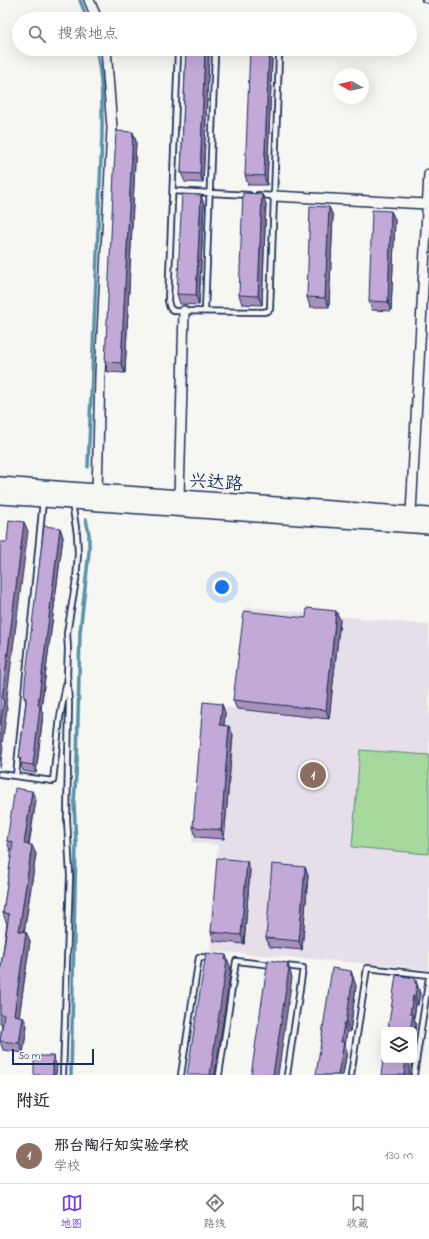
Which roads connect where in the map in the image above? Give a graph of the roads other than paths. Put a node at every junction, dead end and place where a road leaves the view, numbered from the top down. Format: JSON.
{"nodes":[{"id":1,"x":89,"y":0,"type":"edge"},
{"id":2,"x":94,"y":12,"type":"edge"},
{"id":3,"x":107,"y":56,"type":"edge"},
{"id":4,"x":178,"y":56,"type":"edge"},
{"id":5,"x":215,"y":56,"type":"edge"},
{"id":6,"x":279,"y":56,"type":"dead end"},
{"id":7,"x":429,"y":174,"type":"edge"},
{"id":8,"x":173,"y":191,"type":"junction"},
{"id":9,"x":210,"y":193,"type":"junction"},
{"id":10,"x":274,"y":196,"type":"junction"},
{"id":11,"x":427,"y":204,"type":"junction"},
{"id":12,"x":184,"y":311,"type":"junction"},
{"id":13,"x":205,"y":311,"type":"junction"},
{"id":14,"x":0,"y":484,"type":"edge"},
{"id":15,"x":97,"y":491,"type":"junction"},
{"id":16,"x":0,"y":497,"type":"edge"},
{"id":17,"x":179,"y":497,"type":"junction"},
{"id":18,"x":44,"y":500,"type":"junction"},
{"id":19,"x":72,"y":502,"type":"junction"},
{"id":20,"x":411,"y":513,"type":"junction"},
{"id":21,"x":429,"y":515,"type":"edge"},
{"id":22,"x":429,"y":527,"type":"edge"},
{"id":23,"x":67,"y":673,"type":"junction"},
{"id":24,"x":0,"y":774,"type":"edge"},
{"id":25,"x":16,"y":776,"type":"junction"},
{"id":26,"x":221,"y":960,"type":"edge"},
{"id":27,"x":229,"y":960,"type":"dead end"},
{"id":28,"x":236,"y":961,"type":"junction"},
{"id":29,"x":429,"y":976,"type":"edge"},
{"id":30,"x":62,"y":1075,"type":"edge"},
{"id":31,"x":180,"y":1075,"type":"edge"},
{"id":32,"x":219,"y":1075,"type":"edge"},
{"id":33,"x":287,"y":1075,"type":"edge"},
{"id":34,"x":351,"y":1075,"type":"edge"},
{"id":35,"x":414,"y":1075,"type":"edge"}],
"edges":[{"from":1,"to":2,"type":"street"},
{"from":3,"to":15,"type":"street"},
{"from":4,"to":8,"type":"lane"},
{"from":5,"to":9,"type":"lane"},
{"from":6,"to":10,"type":"lane"},
{"from":7,"to":11,"type":"street"},
{"from":8,"to":9,"type":"lane"},
{"from":8,"to":12,"type":"lane"},
{"from":9,"to":10,"type":"lane"},
{"from":9,"to":13,"type":"lane"},
{"from":10,"to":11,"type":"street"},
{"from":10,"to":13,"type":"lane"},
{"from":11,"to":20,"type":"street"},
{"from":12,"to":13,"type":"lane"},
{"from":12,"to":17,"type":"street"},
{"from":14,"to":15,"type":"main road","name":"兴达路"},
{"from":15,"to":17,"type":"main road","name":"兴达路"},
{"from":16,"to":18,"type":"main road","name":"兴达路"},
{"from":17,"to":20,"type":"main road","name":"兴达路"},
{"from":18,"to":19,"type":"main road","name":"兴达路"},
{"from":18,"to":25,"type":"lane"},
{"from":19,"to":22,"type":"main road","name":"兴达路"},
{"from":19,"to":23,"type":"lane"},
{"from":20,"to":21,"type":"main road","name":"兴达路"},
{"from":23,"to":25,"type":"lane"},
{"from":23,"to":30,"type":"lane"},
{"from":24,"to":25,"type":"lane"},
{"from":26,"to":31,"type":"lane"},
{"from":27,"to":28,"type":"lane"},
{"from":28,"to":32,"type":"lane"},
{"from":28,"to":33,"type":"lane"},
{"from":29,"to":34,"type":"lane"},
{"from":29,"to":35,"type":"lane"}]}
